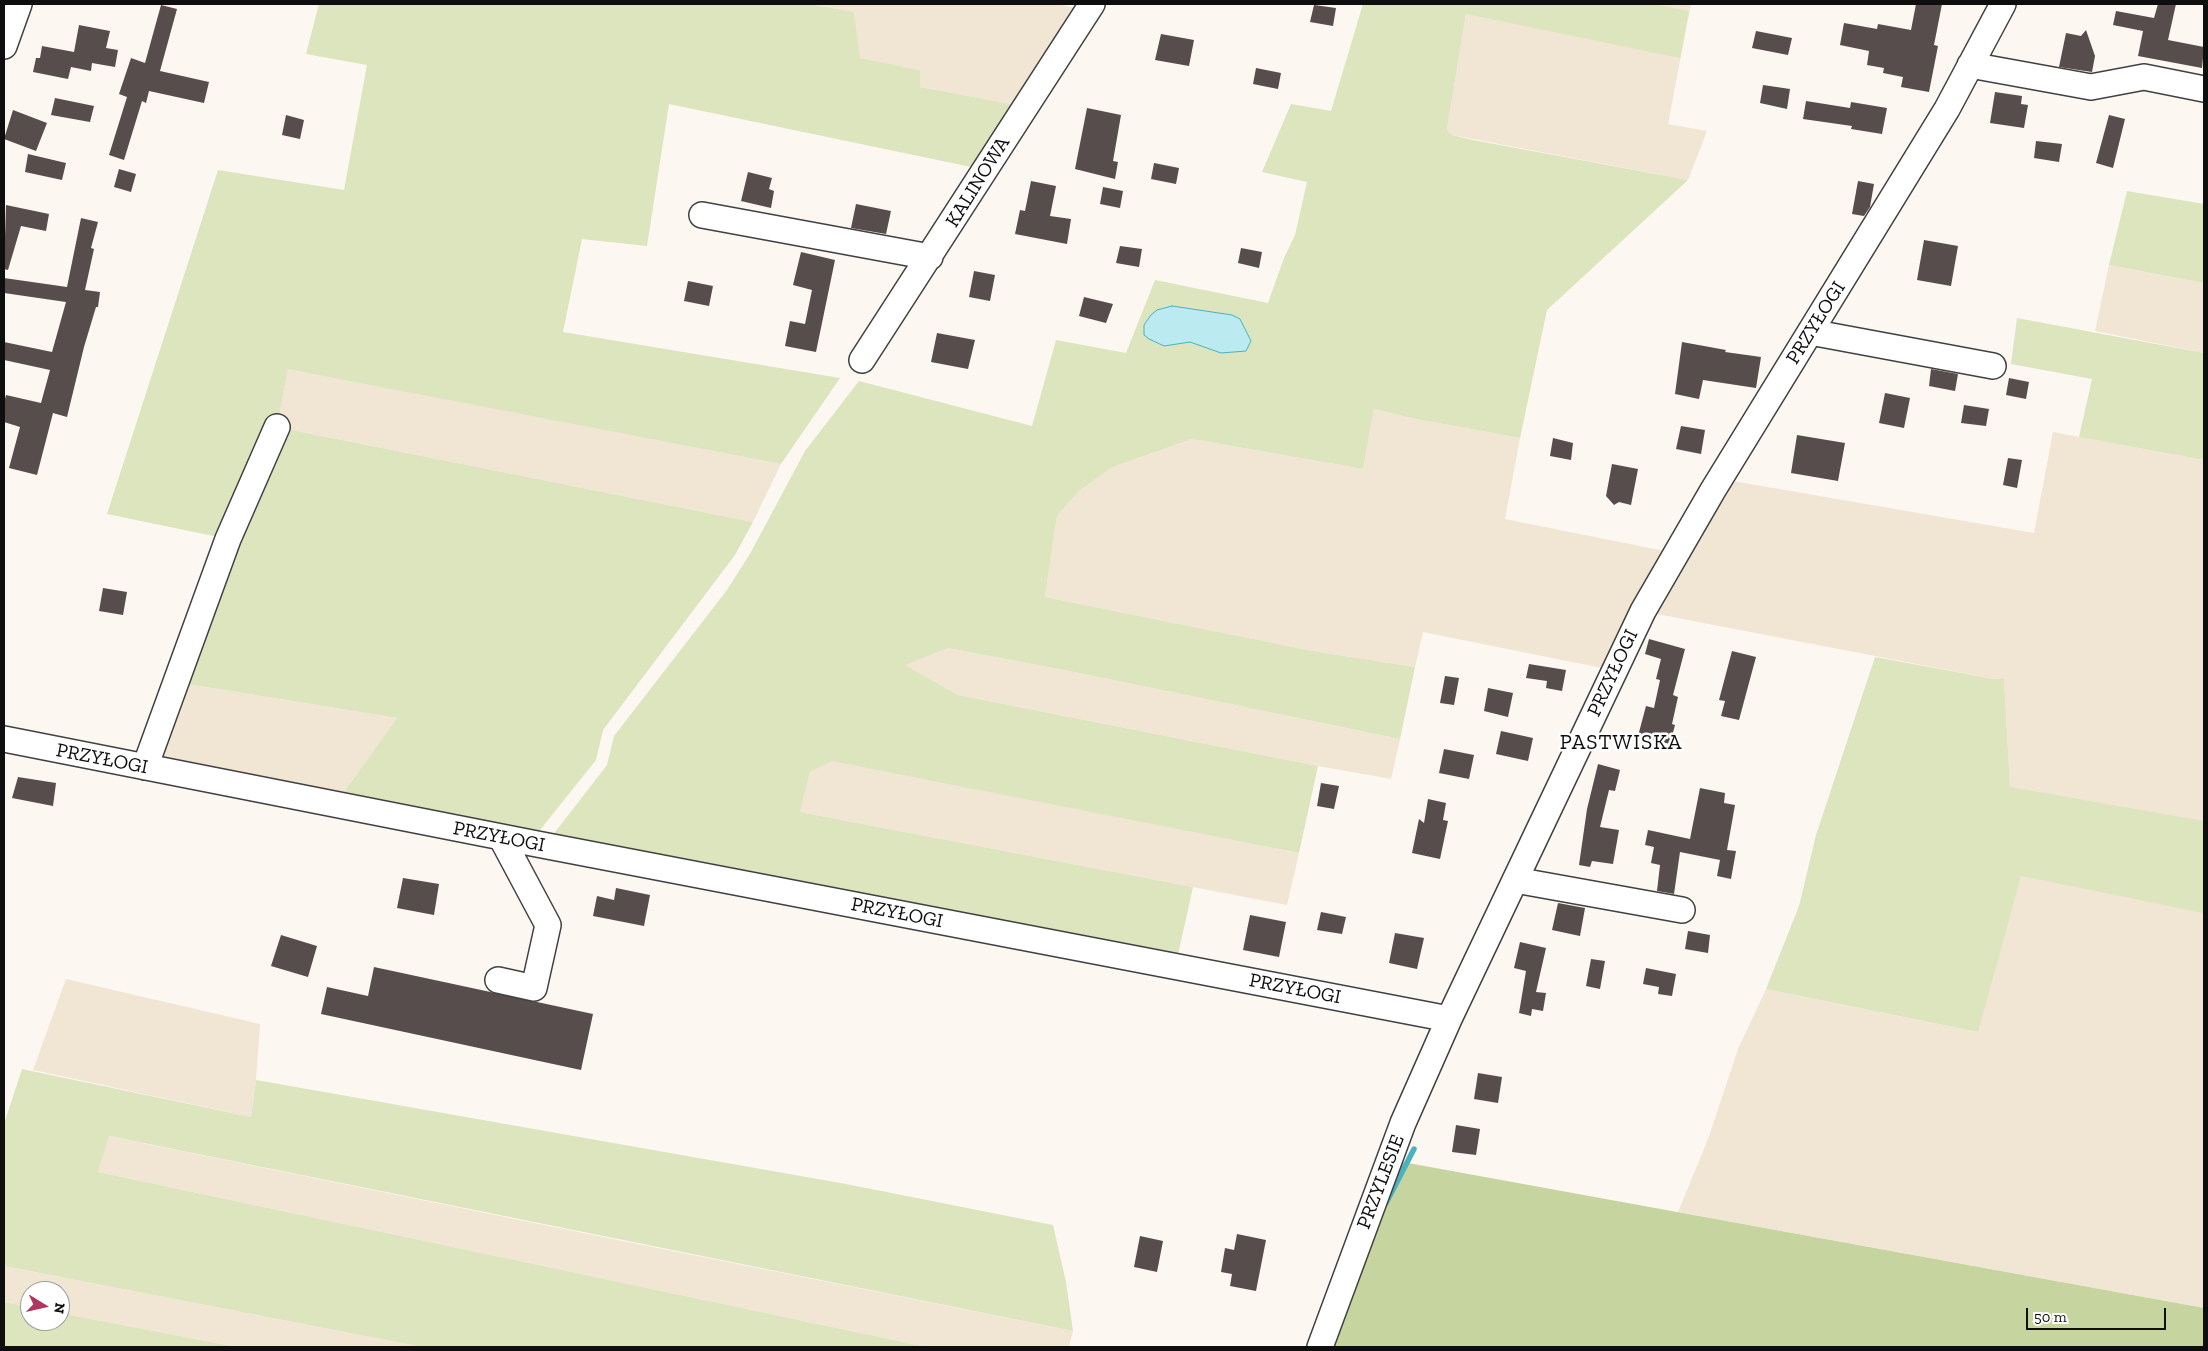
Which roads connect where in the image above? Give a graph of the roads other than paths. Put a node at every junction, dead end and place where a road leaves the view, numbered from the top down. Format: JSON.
{"nodes":[{"id":1,"x":19,"y":4,"type":"edge"},
{"id":2,"x":1092,"y":4,"type":"edge"},
{"id":3,"x":2002,"y":4,"type":"edge"},
{"id":4,"x":4,"y":46,"type":"edge"},
{"id":5,"x":1970,"y":65,"type":"junction"},
{"id":6,"x":2204,"y":89,"type":"edge"},
{"id":7,"x":702,"y":215,"type":"dead end"},
{"id":8,"x":930,"y":257,"type":"junction"},
{"id":9,"x":1810,"y":332,"type":"junction"},
{"id":10,"x":862,"y":360,"type":"dead end"},
{"id":11,"x":1993,"y":366,"type":"dead end"},
{"id":12,"x":277,"y":427,"type":"dead end"},
{"id":13,"x":4,"y":739,"type":"edge"},
{"id":14,"x":145,"y":767,"type":"junction"},
{"id":15,"x":501,"y":837,"type":"junction"},
{"id":16,"x":1515,"y":880,"type":"junction"},
{"id":17,"x":1682,"y":910,"type":"dead end"},
{"id":18,"x":498,"y":980,"type":"dead end"},
{"id":19,"x":1449,"y":1019,"type":"junction"},
{"id":20,"x":1320,"y":1347,"type":"edge"}],
"edges":[{"from":1,"to":4,"type":"street"},
{"from":2,"to":8,"type":"street","name":"KALINOWA"},
{"from":3,"to":5,"type":"street","name":"PRZYŁOGI"},
{"from":5,"to":6,"type":"street"},
{"from":5,"to":9,"type":"street","name":"PRZYŁOGI"},
{"from":7,"to":8,"type":"street"},
{"from":8,"to":10,"type":"street","name":"KALINOWA"},
{"from":9,"to":11,"type":"street"},
{"from":9,"to":16,"type":"street","name":"PRZYŁOGI"},
{"from":12,"to":14,"type":"street"},
{"from":13,"to":14,"type":"street","name":"PRZYŁOGI"},
{"from":14,"to":15,"type":"street","name":"PRZYŁOGI"},
{"from":15,"to":18,"type":"street"},
{"from":15,"to":19,"type":"street","name":"PRZYŁOGI"},
{"from":16,"to":17,"type":"street"},
{"from":16,"to":19,"type":"street","name":"PRZYŁOGI"},
{"from":19,"to":20,"type":"street","name":"PRZYLESIE"}]}
